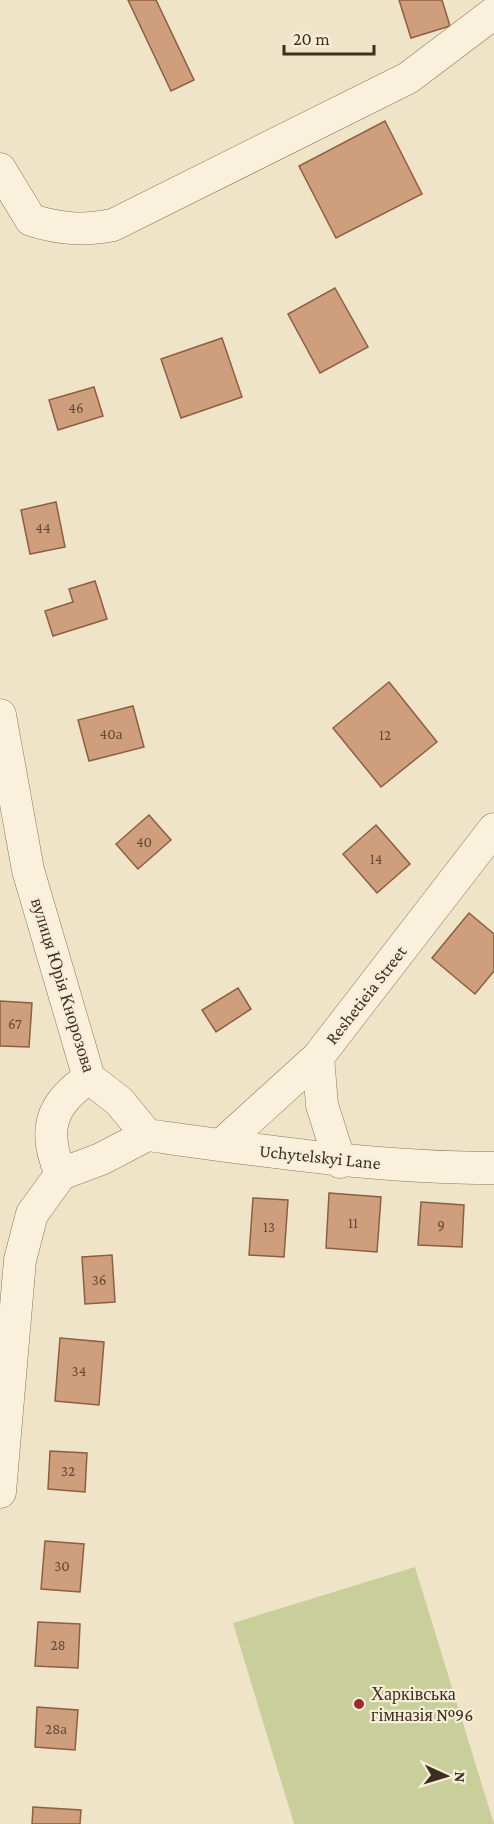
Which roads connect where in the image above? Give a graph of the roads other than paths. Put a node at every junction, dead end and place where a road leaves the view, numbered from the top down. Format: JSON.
{"nodes":[{"id":1,"x":494,"y":13,"type":"edge"},
{"id":2,"x":0,"y":169,"type":"edge"},
{"id":3,"x":0,"y":715,"type":"edge"},
{"id":4,"x":494,"y":829,"type":"edge"},
{"id":5,"x":318,"y":1057,"type":"junction"},
{"id":6,"x":89,"y":1078,"type":"junction"},
{"id":7,"x":147,"y":1134,"type":"junction"},
{"id":8,"x":220,"y":1145,"type":"junction"},
{"id":9,"x":340,"y":1162,"type":"junction"},
{"id":10,"x":494,"y":1168,"type":"edge"},
{"id":11,"x":61,"y":1174,"type":"junction"},
{"id":12,"x":0,"y":1492,"type":"edge"}],
"edges":[{"from":1,"to":2,"type":"street"},
{"from":3,"to":6,"type":"street","name":"вулиця Юрія Кнорозова"},
{"from":4,"to":5,"type":"street","name":"Reshetieia Street"},
{"from":5,"to":8,"type":"street","name":"Reshetieia Street"},
{"from":5,"to":9,"type":"street"},
{"from":6,"to":7,"type":"street","name":"вулиця Юрія Кнорозова"},
{"from":6,"to":11,"type":"street"},
{"from":7,"to":8,"type":"street","name":"Uchytelskyi Lane"},
{"from":7,"to":11,"type":"street"},
{"from":8,"to":9,"type":"street","name":"Uchytelskyi Lane"},
{"from":9,"to":10,"type":"street","name":"Uchytelskyi Lane"},
{"from":11,"to":12,"type":"street"}]}
